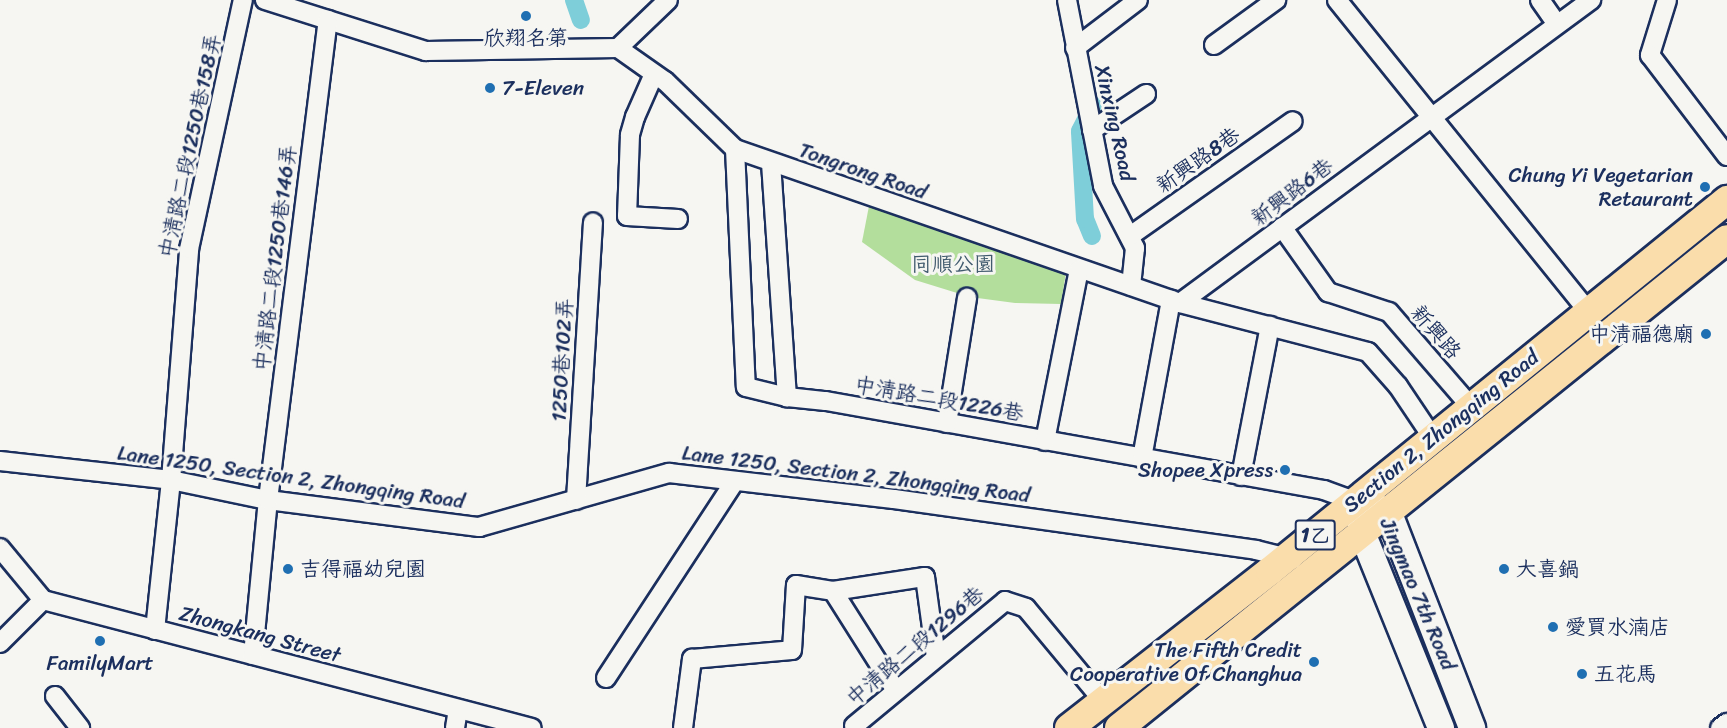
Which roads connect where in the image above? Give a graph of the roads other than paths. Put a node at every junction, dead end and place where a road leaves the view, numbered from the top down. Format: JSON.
{"nodes":[{"id":1,"x":243,"y":0,"type":"edge"},
{"id":2,"x":265,"y":0,"type":"edge"},
{"id":3,"x":668,"y":0,"type":"edge"},
{"id":4,"x":1066,"y":0,"type":"edge"},
{"id":5,"x":1138,"y":0,"type":"edge"},
{"id":6,"x":1276,"y":0,"type":"edge"},
{"id":7,"x":1337,"y":0,"type":"edge"},
{"id":8,"x":1540,"y":0,"type":"edge"},
{"id":9,"x":1591,"y":0,"type":"edge"},
{"id":10,"x":1667,"y":0,"type":"edge"},
{"id":11,"x":328,"y":20,"type":"junction"},
{"id":12,"x":1557,"y":24,"type":"junction"},
{"id":13,"x":1214,"y":45,"type":"dead end"},
{"id":14,"x":618,"y":48,"type":"junction"},
{"id":15,"x":1075,"y":48,"type":"junction"},
{"id":16,"x":654,"y":74,"type":"junction"},
{"id":17,"x":1146,"y":94,"type":"dead end"},
{"id":18,"x":1431,"y":116,"type":"junction"},
{"id":19,"x":1293,"y":121,"type":"dead end"},
{"id":20,"x":1092,"y":130,"type":"junction"},
{"id":21,"x":735,"y":149,"type":"junction"},
{"id":22,"x":1727,"y":156,"type":"edge"},
{"id":23,"x":771,"y":164,"type":"junction"},
{"id":24,"x":1727,"y":200,"type":"edge"},
{"id":25,"x":678,"y":219,"type":"dead end"},
{"id":26,"x":593,"y":223,"type":"dead end"},
{"id":27,"x":1282,"y":227,"type":"junction"},
{"id":28,"x":1130,"y":236,"type":"junction"},
{"id":29,"x":1727,"y":239,"type":"edge"},
{"id":30,"x":1079,"y":268,"type":"junction"},
{"id":31,"x":1131,"y":286,"type":"junction"},
{"id":32,"x":967,"y":298,"type":"dead end"},
{"id":33,"x":1176,"y":301,"type":"junction"},
{"id":34,"x":1588,"y":311,"type":"junction"},
{"id":35,"x":1270,"y":326,"type":"junction"},
{"id":36,"x":787,"y":397,"type":"junction"},
{"id":37,"x":1472,"y":408,"type":"junction"},
{"id":38,"x":947,"y":423,"type":"junction"},
{"id":39,"x":1432,"y":438,"type":"junction"},
{"id":40,"x":1045,"y":441,"type":"junction"},
{"id":41,"x":1142,"y":458,"type":"junction"},
{"id":42,"x":0,"y":461,"type":"edge"},
{"id":43,"x":1240,"y":476,"type":"junction"},
{"id":44,"x":171,"y":480,"type":"junction"},
{"id":45,"x":735,"y":481,"type":"junction"},
{"id":46,"x":268,"y":500,"type":"junction"},
{"id":47,"x":576,"y":500,"type":"junction"},
{"id":48,"x":1357,"y":501,"type":"junction"},
{"id":49,"x":1388,"y":511,"type":"junction"},
{"id":50,"x":1362,"y":532,"type":"junction"},
{"id":51,"x":0,"y":548,"type":"edge"},
{"id":52,"x":1288,"y":556,"type":"junction"},
{"id":53,"x":1315,"y":572,"type":"junction"},
{"id":54,"x":833,"y":591,"type":"junction"},
{"id":55,"x":43,"y":600,"type":"junction"},
{"id":56,"x":156,"y":630,"type":"junction"},
{"id":57,"x":0,"y":643,"type":"edge"},
{"id":58,"x":253,"y":655,"type":"junction"},
{"id":59,"x":936,"y":657,"type":"junction"},
{"id":60,"x":606,"y":678,"type":"dead end"},
{"id":61,"x":895,"y":689,"type":"junction"},
{"id":62,"x":55,"y":696,"type":"dead end"},
{"id":63,"x":1104,"y":702,"type":"junction"},
{"id":64,"x":458,"y":709,"type":"junction"},
{"id":65,"x":1727,"y":723,"type":"edge"},
{"id":66,"x":854,"y":726,"type":"dead end"},
{"id":67,"x":1437,"y":726,"type":"edge"},
{"id":68,"x":80,"y":728,"type":"edge"},
{"id":69,"x":455,"y":728,"type":"edge"},
{"id":70,"x":532,"y":728,"type":"edge"},
{"id":71,"x":683,"y":728,"type":"edge"},
{"id":72,"x":1069,"y":728,"type":"edge"},
{"id":73,"x":1119,"y":728,"type":"edge"},
{"id":74,"x":1473,"y":728,"type":"edge"},
{"id":75,"x":1720,"y":728,"type":"edge"}],
"edges":[{"from":1,"to":44,"type":"street","name":"中清路二段1250巷158弄"},
{"from":2,"to":11,"type":"street"},
{"from":3,"to":14,"type":"street"},
{"from":4,"to":15,"type":"street","name":"Xinxing Road"},
{"from":5,"to":15,"type":"street"},
{"from":6,"to":13,"type":"street"},
{"from":7,"to":18,"type":"street"},
{"from":8,"to":12,"type":"street"},
{"from":9,"to":12,"type":"street","name":"新興路6巷"},
{"from":10,"to":22,"type":"street"},
{"from":11,"to":14,"type":"street"},
{"from":11,"to":46,"type":"street","name":"中清路二段1250巷146弄"},
{"from":12,"to":18,"type":"street","name":"新興路6巷"},
{"from":14,"to":16,"type":"street","name":"Tongrong Road"},
{"from":15,"to":20,"type":"street","name":"Xinxing Road"},
{"from":16,"to":21,"type":"street","name":"Tongrong Road"},
{"from":16,"to":25,"type":"street"},
{"from":17,"to":20,"type":"street"},
{"from":18,"to":27,"type":"street","name":"新興路6巷"},
{"from":18,"to":34,"type":"street"},
{"from":19,"to":28,"type":"street","name":"新興路8巷"},
{"from":20,"to":28,"type":"street","name":"Xinxing Road"},
{"from":21,"to":23,"type":"street","name":"Tongrong Road"},
{"from":21,"to":36,"type":"street","name":"中清路二段1226巷"},
{"from":23,"to":30,"type":"street","name":"Tongrong Road"},
{"from":23,"to":36,"type":"street"},
{"from":24,"to":34,"type":"main road","name":"Section 2, Zhongqing Road","number":"1乙"},
{"from":26,"to":47,"type":"street","name":"1250巷102弄"},
{"from":27,"to":33,"type":"street","name":"新興路6巷"},
{"from":27,"to":37,"type":"street","name":"新興路"},
{"from":28,"to":31,"type":"street","name":"Xinxing Road"},
{"from":29,"to":49,"type":"main road","name":"Section 2, Zhongqing Road","number":"1乙"},
{"from":30,"to":31,"type":"street","name":"Tongrong Road"},
{"from":30,"to":40,"type":"street"},
{"from":31,"to":33,"type":"street","name":"Tongrong Road"},
{"from":32,"to":38,"type":"street"},
{"from":33,"to":35,"type":"street","name":"Tongrong Road"},
{"from":33,"to":41,"type":"street"},
{"from":34,"to":37,"type":"main road","name":"Section 2, Zhongqing Road","number":"1乙"},
{"from":35,"to":39,"type":"street","name":"Tongrong Road"},
{"from":35,"to":43,"type":"street"},
{"from":36,"to":38,"type":"street","name":"中清路二段1226巷"},
{"from":37,"to":39,"type":"main road","name":"Section 2, Zhongqing Road","number":"1乙"},
{"from":38,"to":40,"type":"street","name":"中清路二段1226巷"},
{"from":39,"to":48,"type":"main road","name":"Section 2, Zhongqing Road","number":"1乙"},
{"from":40,"to":41,"type":"street","name":"中清路二段1226巷"},
{"from":41,"to":43,"type":"street","name":"中清路二段1226巷"},
{"from":42,"to":44,"type":"street","name":"Lane 1250, Section 2, Zhongqing Road"},
{"from":43,"to":48,"type":"street","name":"中清路二段1226巷"},
{"from":44,"to":46,"type":"street","name":"Lane 1250, Section 2, Zhongqing Road"},
{"from":44,"to":56,"type":"street","name":"中清路二段1250巷158弄"},
{"from":45,"to":47,"type":"street","name":"Lane 1250, Section 2, Zhongqing Road"},
{"from":45,"to":52,"type":"street","name":"Lane 1250, Section 2, Zhongqing Road"},
{"from":45,"to":60,"type":"street"},
{"from":46,"to":47,"type":"street","name":"Lane 1250, Section 2, Zhongqing Road"},
{"from":46,"to":58,"type":"street","name":"中清路二段1250巷146弄"},
{"from":48,"to":49,"type":"street","name":"Jingmao 7th Road"},
{"from":48,"to":50,"type":"street","name":"Jingmao 7th Road"},
{"from":48,"to":52,"type":"main road","name":"Section 2, Zhongqing Road","number":"1乙"},
{"from":49,"to":50,"type":"main road","name":"Section 2, Zhongqing Road","number":"1乙"},
{"from":49,"to":74,"type":"street","name":"Jingmao 7th Road"},
{"from":50,"to":53,"type":"main road","name":"Section 2, Zhongqing Road","number":"1乙"},
{"from":50,"to":67,"type":"street","name":"Jingmao 7th Road"},
{"from":51,"to":55,"type":"street"},
{"from":52,"to":53,"type":"street","name":"Lane 1250, Section 2, Zhongqing Road"},
{"from":52,"to":63,"type":"main road","name":"Section 2, Zhongqing Road","number":"1乙"},
{"from":53,"to":73,"type":"main road","name":"Section 2, Zhongqing Road","number":"1乙"},
{"from":54,"to":59,"type":"street"},
{"from":54,"to":61,"type":"street"},
{"from":54,"to":71,"type":"street"},
{"from":55,"to":56,"type":"street","name":"Zhongkang Street"},
{"from":55,"to":57,"type":"street"},
{"from":56,"to":58,"type":"street","name":"Zhongkang Street"},
{"from":58,"to":64,"type":"street","name":"Zhongkang Street"},
{"from":59,"to":61,"type":"street","name":"中清路二段1296巷"},
{"from":59,"to":63,"type":"street","name":"中清路二段1296巷"},
{"from":61,"to":66,"type":"street","name":"中清路二段1296巷"},
{"from":62,"to":68,"type":"street"},
{"from":63,"to":72,"type":"main road","name":"Section 2, Zhongqing Road","number":"1乙"},
{"from":64,"to":69,"type":"street"},
{"from":64,"to":70,"type":"street","name":"Zhongkang Street"},
{"from":65,"to":75,"type":"street"}]}
